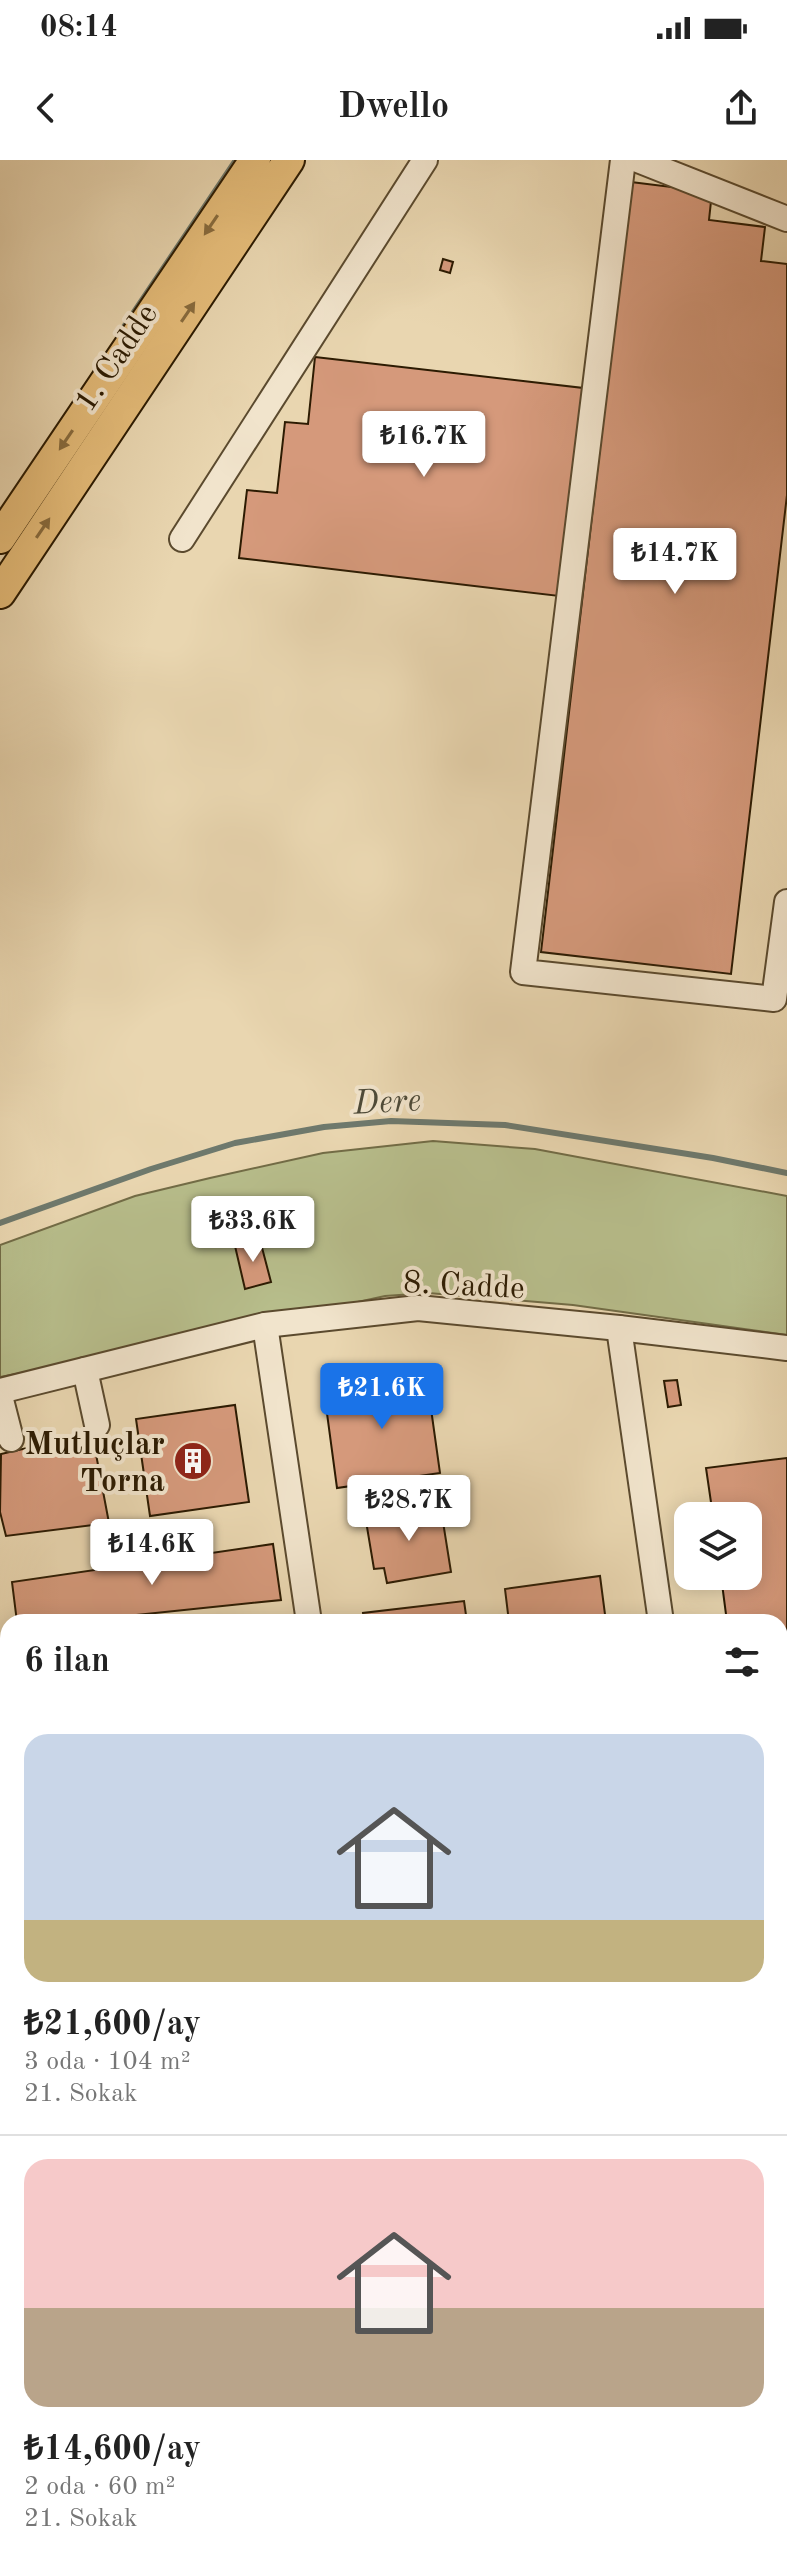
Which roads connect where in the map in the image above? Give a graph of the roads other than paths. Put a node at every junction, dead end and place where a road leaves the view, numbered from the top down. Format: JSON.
{"nodes":[{"id":1,"x":255,"y":160,"type":"edge"},
{"id":2,"x":289,"y":160,"type":"edge"},
{"id":3,"x":425,"y":160,"type":"edge"},
{"id":4,"x":623,"y":160,"type":"edge"},
{"id":5,"x":638,"y":160,"type":"edge"},
{"id":6,"x":787,"y":219,"type":"edge"},
{"id":7,"x":0,"y":538,"type":"edge"},
{"id":8,"x":182,"y":539,"type":"dead end"},
{"id":9,"x":0,"y":593,"type":"edge"},
{"id":10,"x":787,"y":902,"type":"edge"},
{"id":11,"x":265,"y":1325,"type":"junction"},
{"id":12,"x":619,"y":1328,"type":"junction"},
{"id":13,"x":787,"y":1348,"type":"edge"},
{"id":14,"x":85,"y":1370,"type":"junction"},
{"id":15,"x":0,"y":1394,"type":"edge"},
{"id":16,"x":97,"y":1425,"type":"dead end"},
{"id":17,"x":11,"y":1439,"type":"dead end"},
{"id":18,"x":308,"y":1614,"type":"edge"},
{"id":19,"x":660,"y":1614,"type":"edge"}],
"edges":[{"from":1,"to":7,"type":"main road","name":"1. Cadde","one_way":true},
{"from":9,"to":2,"type":"main road","name":"1. Cadde","one_way":true},
{"from":3,"to":8,"type":"street"},
{"from":4,"to":10,"type":"street"},
{"from":5,"to":6,"type":"street"},
{"from":11,"to":12,"type":"street","name":"8. Cadde"},
{"from":11,"to":14,"type":"street","name":"8. Cadde"},
{"from":11,"to":18,"type":"street"},
{"from":12,"to":13,"type":"street","name":"8. Cadde"},
{"from":12,"to":19,"type":"street"},
{"from":14,"to":15,"type":"street","name":"8. Cadde"},
{"from":14,"to":16,"type":"street"},
{"from":15,"to":17,"type":"street"}]}
